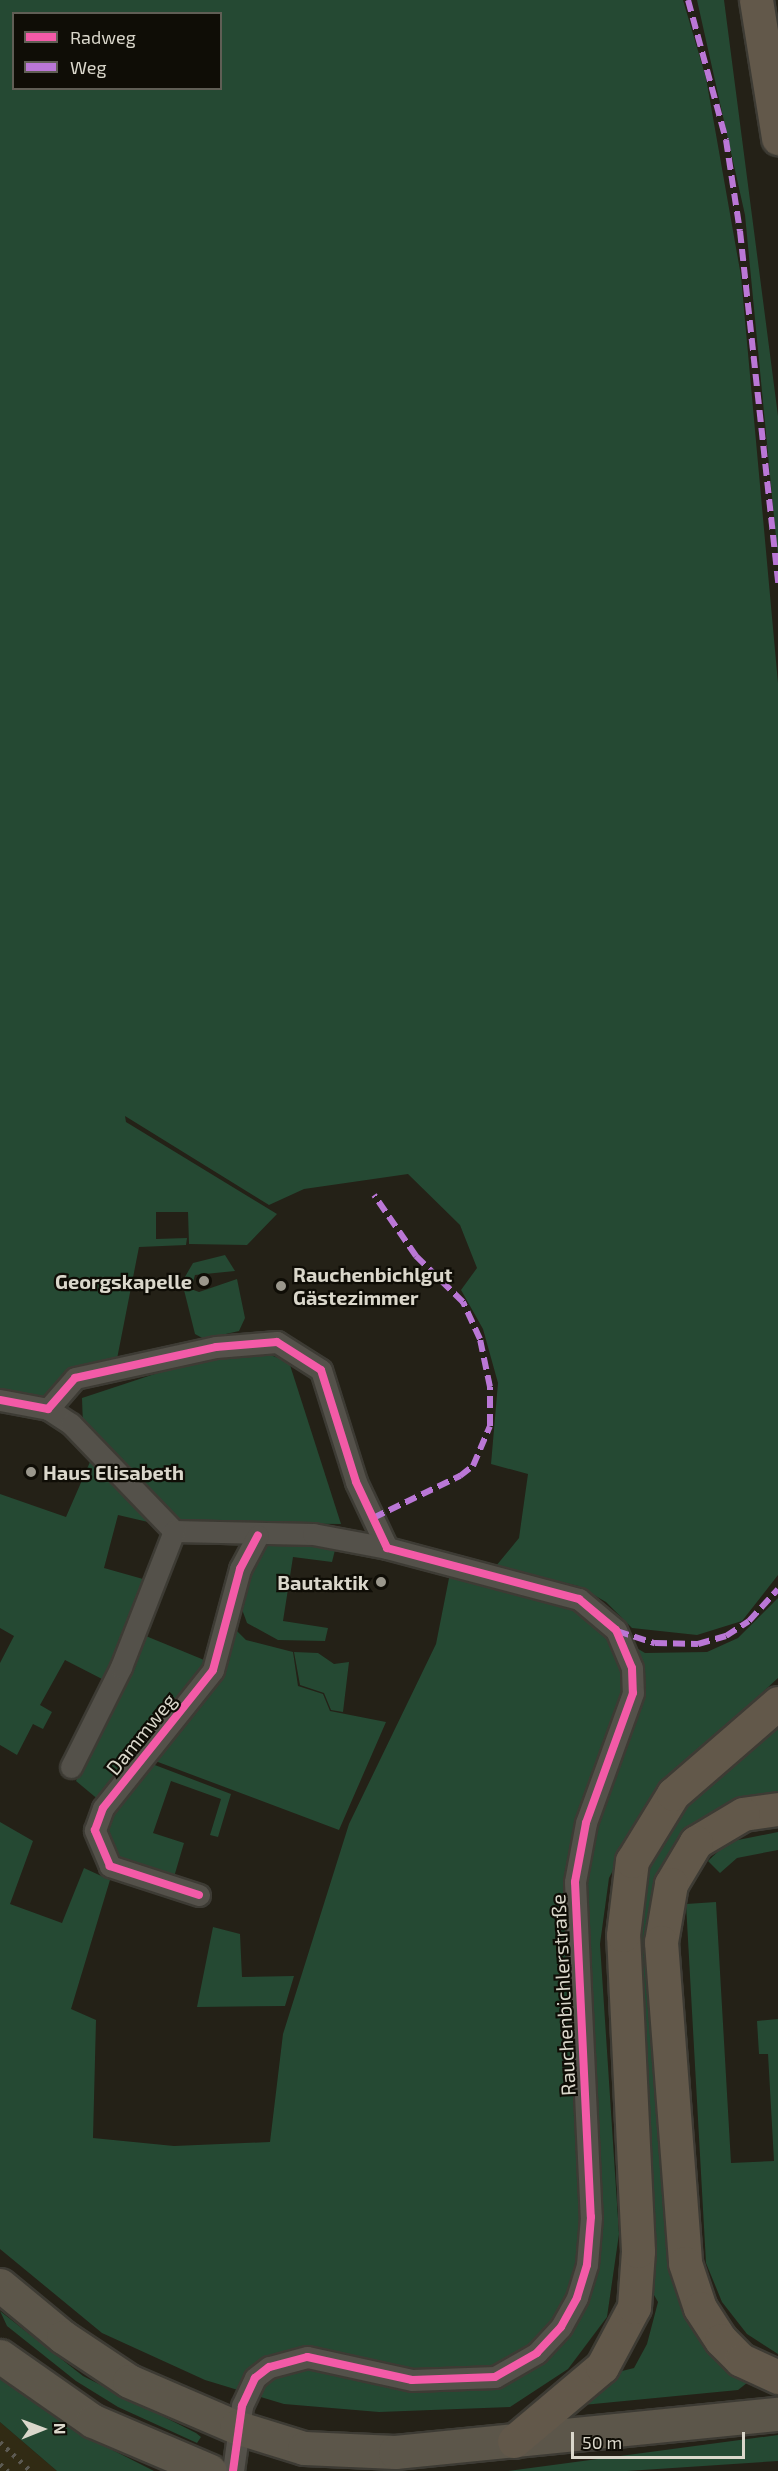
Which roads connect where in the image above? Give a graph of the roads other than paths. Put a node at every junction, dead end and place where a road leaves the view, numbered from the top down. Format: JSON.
{"nodes":[{"id":1,"x":756,"y":0,"type":"edge"},
{"id":2,"x":778,"y":138,"type":"edge"},
{"id":3,"x":0,"y":1400,"type":"edge"},
{"id":4,"x":48,"y":1409,"type":"junction"},
{"id":5,"x":174,"y":1531,"type":"junction"},
{"id":6,"x":258,"y":1535,"type":"junction"},
{"id":7,"x":387,"y":1548,"type":"junction"},
{"id":8,"x":778,"y":1703,"type":"edge"},
{"id":9,"x":71,"y":1767,"type":"dead end"},
{"id":10,"x":778,"y":1809,"type":"edge"},
{"id":11,"x":199,"y":1895,"type":"dead end"},
{"id":12,"x":0,"y":2285,"type":"edge"},
{"id":13,"x":0,"y":2356,"type":"edge"},
{"id":14,"x":778,"y":2377,"type":"edge"},
{"id":15,"x":778,"y":2414,"type":"edge"},
{"id":16,"x":236,"y":2427,"type":"junction"},
{"id":17,"x":514,"y":2441,"type":"junction"},
{"id":18,"x":210,"y":2471,"type":"edge"},
{"id":19,"x":233,"y":2471,"type":"edge"}],
"edges":[{"from":1,"to":2,"type":"highway"},
{"from":3,"to":4,"type":"street"},
{"from":4,"to":5,"type":"street"},
{"from":4,"to":7,"type":"street"},
{"from":5,"to":6,"type":"street","name":"Rauchenbichlerstraße"},
{"from":5,"to":9,"type":"street"},
{"from":6,"to":7,"type":"street","name":"Rauchenbichlerstraße"},
{"from":6,"to":11,"type":"street","name":"Dammweg"},
{"from":7,"to":16,"type":"street","name":"Rauchenbichlerstraße"},
{"from":8,"to":17,"type":"highway"},
{"from":10,"to":14,"type":"highway"},
{"from":12,"to":16,"type":"main road"},
{"from":13,"to":18,"type":"main road"},
{"from":15,"to":17,"type":"main road"},
{"from":16,"to":17,"type":"main road"},
{"from":16,"to":19,"type":"street","name":"Rauchenbichlerstraße"}]}
